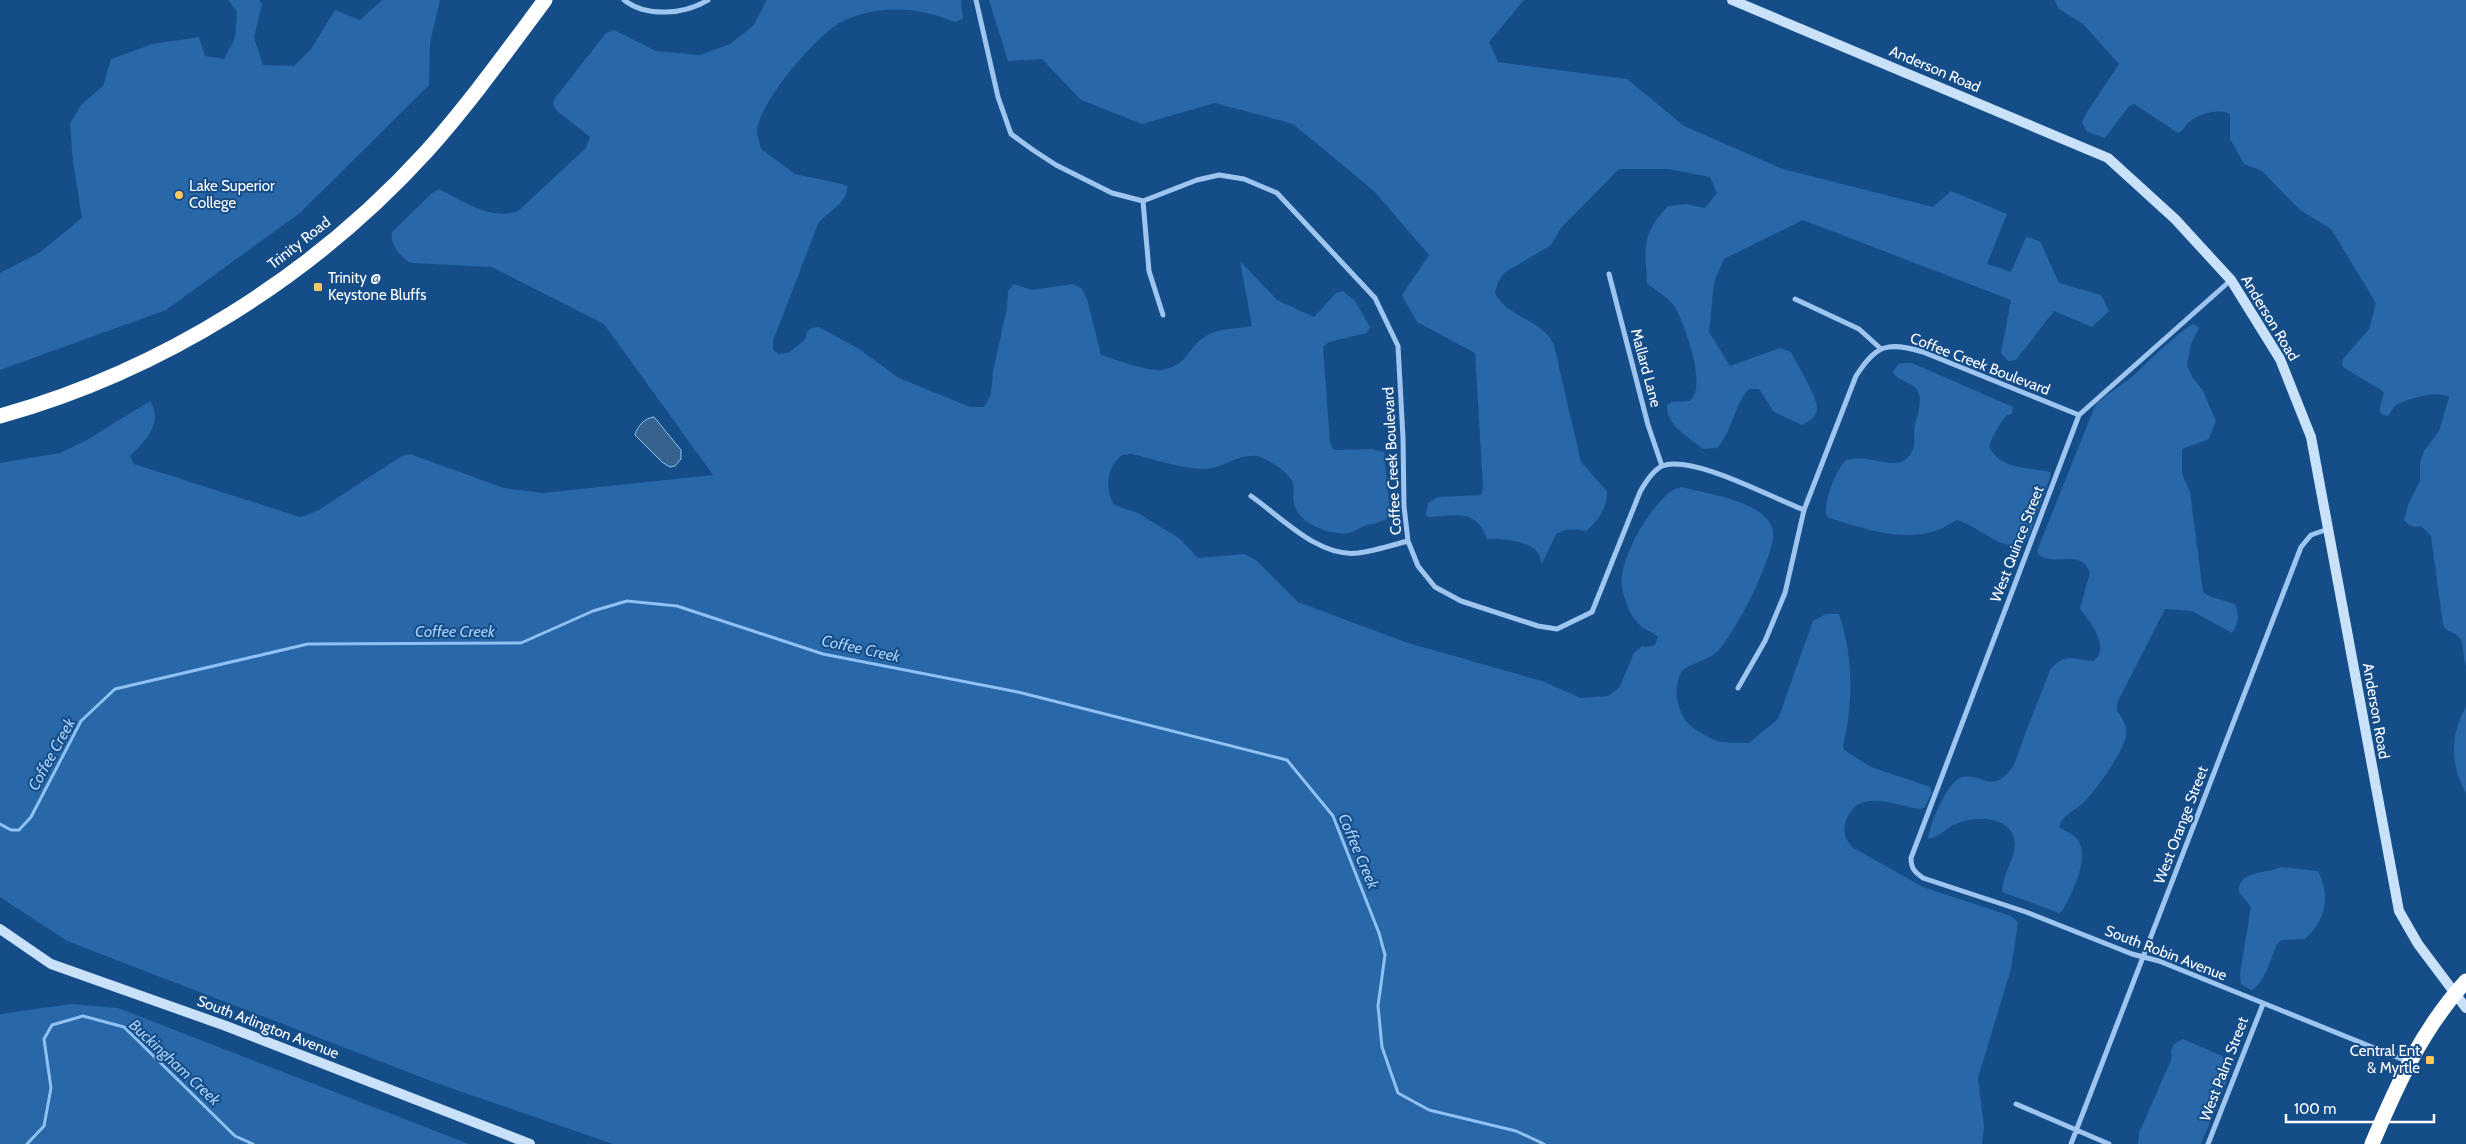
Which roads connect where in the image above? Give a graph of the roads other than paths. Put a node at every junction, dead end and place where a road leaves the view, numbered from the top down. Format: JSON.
{"nodes":[{"id":1,"x":545,"y":0,"type":"edge"},
{"id":2,"x":624,"y":0,"type":"edge"},
{"id":3,"x":708,"y":0,"type":"edge"},
{"id":4,"x":976,"y":0,"type":"edge"},
{"id":5,"x":1732,"y":0,"type":"edge"},
{"id":6,"x":1143,"y":200,"type":"junction"},
{"id":7,"x":1609,"y":274,"type":"dead end"},
{"id":8,"x":2231,"y":280,"type":"junction"},
{"id":9,"x":1796,"y":299,"type":"dead end"},
{"id":10,"x":1163,"y":315,"type":"dead end"},
{"id":11,"x":1880,"y":348,"type":"junction"},
{"id":12,"x":2079,"y":415,"type":"junction"},
{"id":13,"x":0,"y":416,"type":"edge"},
{"id":14,"x":1662,"y":466,"type":"junction"},
{"id":15,"x":1251,"y":496,"type":"dead end"},
{"id":16,"x":1804,"y":510,"type":"junction"},
{"id":17,"x":2328,"y":529,"type":"junction"},
{"id":18,"x":1408,"y":541,"type":"junction"},
{"id":19,"x":1738,"y":688,"type":"dead end"},
{"id":20,"x":1914,"y":872,"type":"joint"},
{"id":21,"x":0,"y":930,"type":"edge"},
{"id":22,"x":2144,"y":957,"type":"junction"},
{"id":23,"x":2466,"y":981,"type":"edge"},
{"id":24,"x":2455,"y":993,"type":"junction"},
{"id":25,"x":2263,"y":1004,"type":"junction"},
{"id":26,"x":2466,"y":1008,"type":"edge"},
{"id":27,"x":2408,"y":1062,"type":"junction"},
{"id":28,"x":2016,"y":1104,"type":"dead end"},
{"id":29,"x":2076,"y":1132,"type":"junction"},
{"id":30,"x":530,"y":1144,"type":"edge"},
{"id":31,"x":2071,"y":1144,"type":"edge"},
{"id":32,"x":2109,"y":1144,"type":"edge"},
{"id":33,"x":2208,"y":1144,"type":"edge"},
{"id":34,"x":2372,"y":1144,"type":"edge"}],
"edges":[{"from":1,"to":13,"type":"highway","name":"Trinity Road"},
{"from":2,"to":3,"type":"street"},
{"from":4,"to":6,"type":"street"},
{"from":5,"to":8,"type":"street","name":"Anderson Road"},
{"from":6,"to":10,"type":"street"},
{"from":6,"to":18,"type":"street","name":"Coffee Creek Boulevard"},
{"from":7,"to":14,"type":"street","name":"Mallard Lane"},
{"from":8,"to":12,"type":"street","name":"West Quince Street"},
{"from":8,"to":17,"type":"street","name":"Anderson Road"},
{"from":9,"to":11,"type":"street"},
{"from":11,"to":12,"type":"street","name":"Coffee Creek Boulevard"},
{"from":11,"to":16,"type":"street"},
{"from":12,"to":20,"type":"street","name":"West Quince Street"},
{"from":14,"to":16,"type":"street"},
{"from":14,"to":18,"type":"street","name":"Coffee Creek Boulevard"},
{"from":15,"to":18,"type":"street"},
{"from":16,"to":19,"type":"street"},
{"from":17,"to":22,"type":"street","name":"West Orange Street"},
{"from":17,"to":24,"type":"street","name":"Anderson Road"},
{"from":20,"to":22,"type":"street","name":"South Robin Avenue"},
{"from":21,"to":30,"type":"street","name":"South Arlington Avenue"},
{"from":22,"to":25,"type":"street","name":"South Robin Avenue"},
{"from":22,"to":29,"type":"street","name":"West Orange Street"},
{"from":23,"to":24,"type":"highway"},
{"from":24,"to":26,"type":"street","name":"Anderson Road"},
{"from":24,"to":27,"type":"highway"},
{"from":25,"to":27,"type":"street","name":"South Robin Avenue"},
{"from":25,"to":33,"type":"street","name":"West Palm Street"},
{"from":27,"to":34,"type":"highway"},
{"from":28,"to":29,"type":"street"},
{"from":29,"to":31,"type":"street","name":"West Orange Street"},
{"from":29,"to":32,"type":"street"}]}
